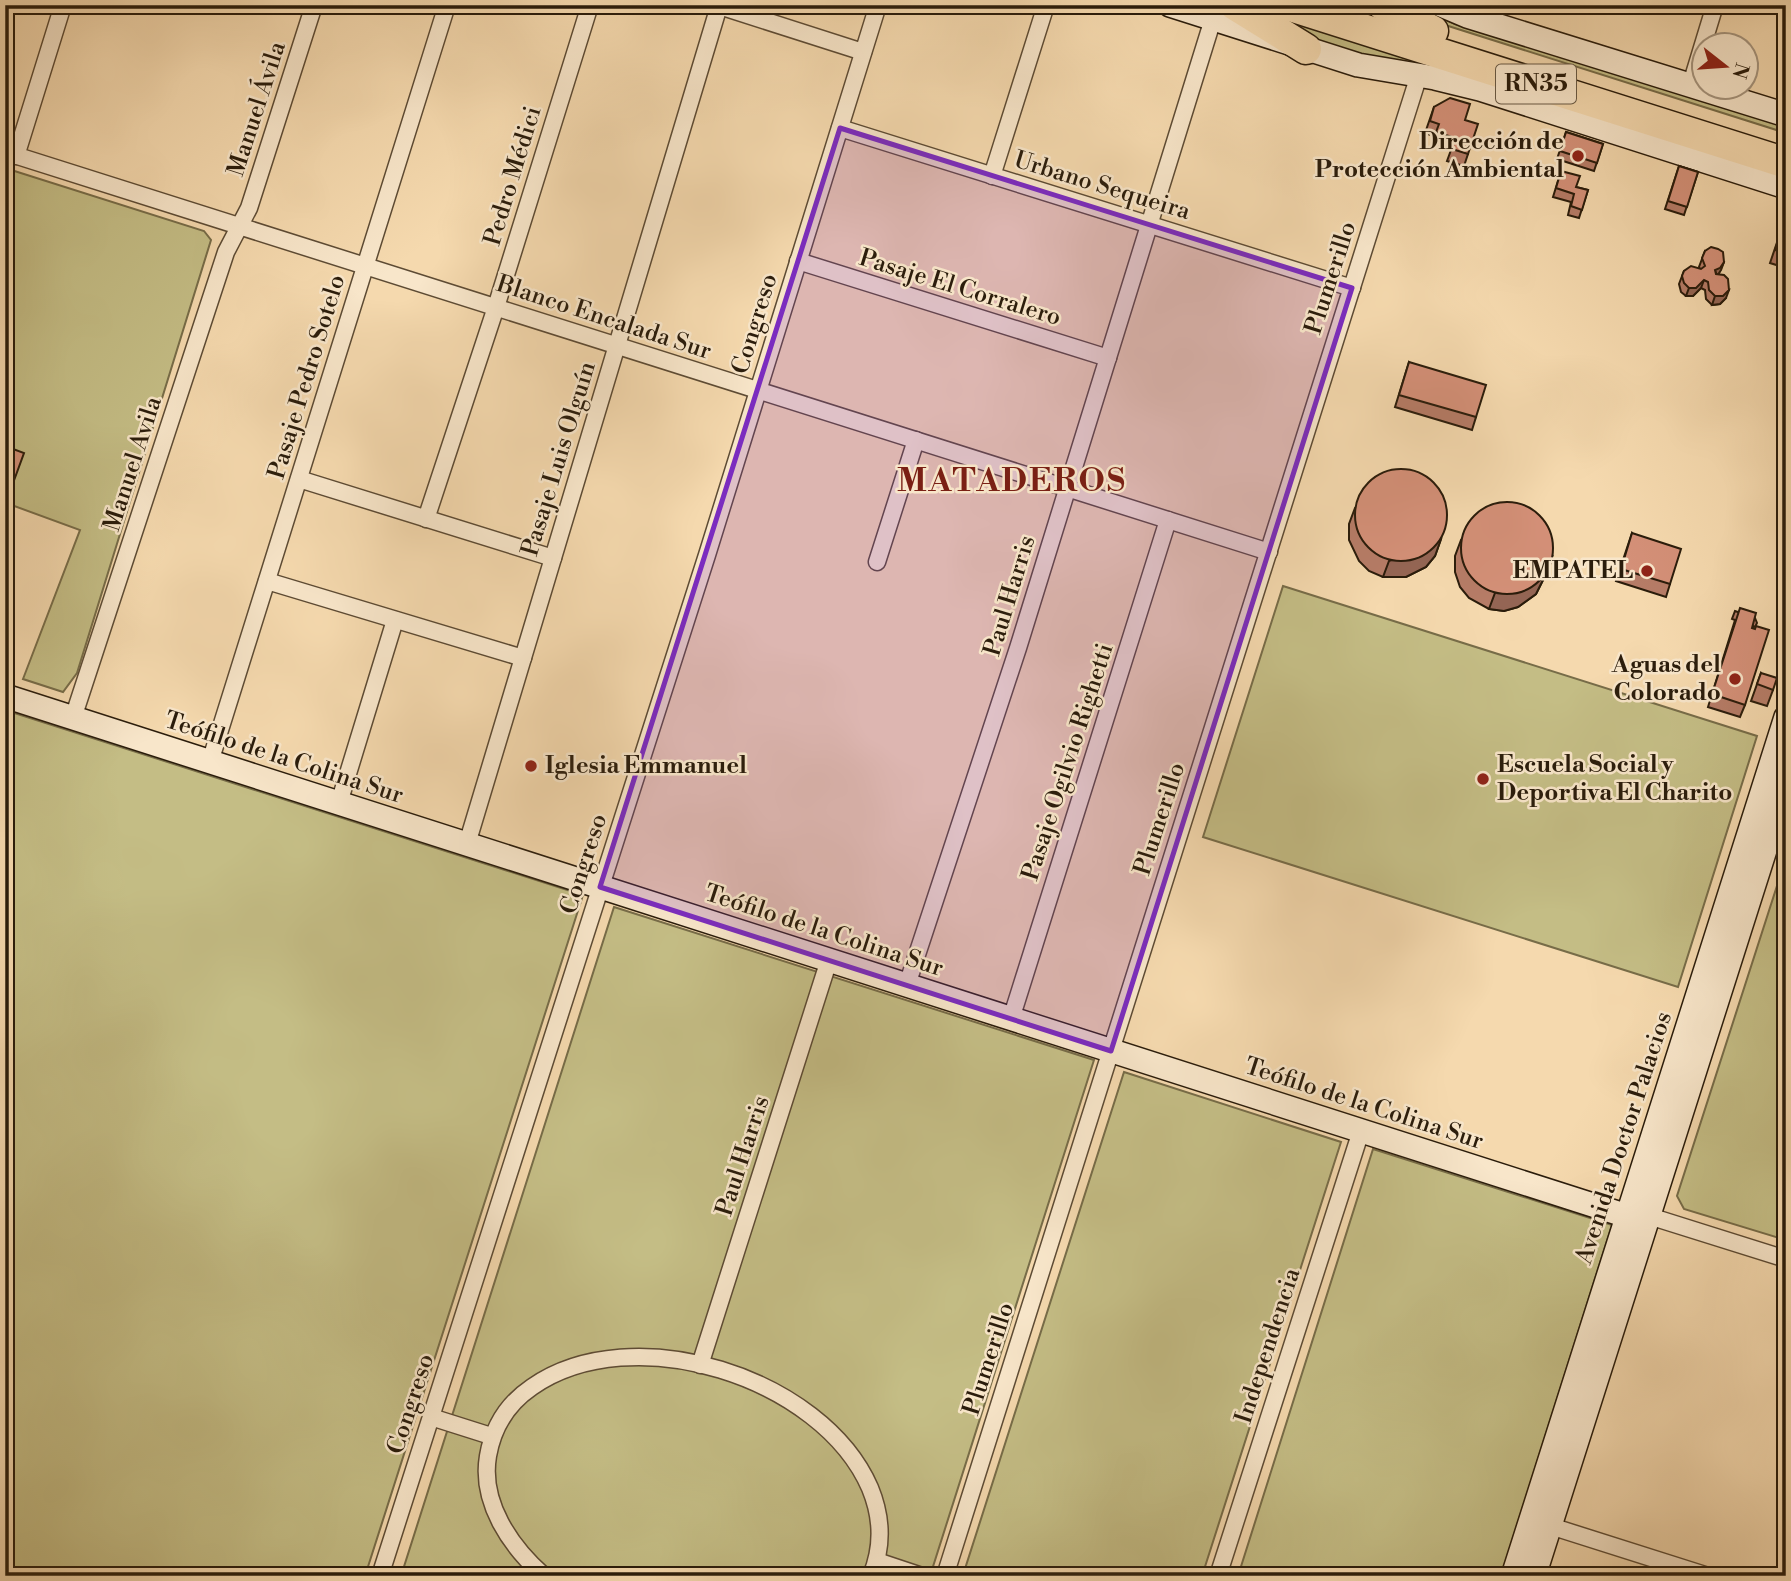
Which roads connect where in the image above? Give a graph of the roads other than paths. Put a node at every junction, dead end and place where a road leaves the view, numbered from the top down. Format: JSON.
{"nodes":[{"id":1,"x":63,"y":5,"type":"edge"},
{"id":2,"x":314,"y":5,"type":"edge"},
{"id":3,"x":447,"y":5,"type":"edge"},
{"id":4,"x":590,"y":5,"type":"edge"},
{"id":5,"x":877,"y":5,"type":"edge"},
{"id":6,"x":1045,"y":5,"type":"edge"},
{"id":7,"x":1170,"y":5,"type":"edge"},
{"id":8,"x":1287,"y":5,"type":"edge"},
{"id":9,"x":1352,"y":5,"type":"edge"},
{"id":10,"x":1383,"y":5,"type":"edge"},
{"id":11,"x":1716,"y":5,"type":"edge"},
{"id":12,"x":718,"y":6,"type":"edge"},
{"id":13,"x":1224,"y":12,"type":"edge"},
{"id":14,"x":1439,"y":12,"type":"edge"},
{"id":15,"x":1707,"y":32,"type":"edge"},
{"id":16,"x":1306,"y":49,"type":"joint"},
{"id":17,"x":863,"y":52,"type":"junction"},
{"id":18,"x":1419,"y":75,"type":"junction"},
{"id":19,"x":1690,"y":84,"type":"edge"},
{"id":20,"x":1746,"y":102,"type":"edge"},
{"id":21,"x":1786,"y":115,"type":"edge"},
{"id":22,"x":839,"y":128,"type":"junction"},
{"id":23,"x":1786,"y":143,"type":"edge"},
{"id":24,"x":11,"y":154,"type":"edge"},
{"id":25,"x":1786,"y":163,"type":"edge"},
{"id":26,"x":992,"y":176,"type":"junction"},
{"id":27,"x":1786,"y":187,"type":"edge"},
{"id":28,"x":1149,"y":225,"type":"junction"},
{"id":29,"x":239,"y":226,"type":"junction"},
{"id":30,"x":798,"y":261,"type":"junction"},
{"id":31,"x":365,"y":266,"type":"junction"},
{"id":32,"x":1352,"y":288,"type":"junction"},
{"id":33,"x":496,"y":307,"type":"junction"},
{"id":34,"x":617,"y":346,"type":"junction"},
{"id":35,"x":1108,"y":358,"type":"junction"},
{"id":36,"x":758,"y":390,"type":"junction"},
{"id":37,"x":916,"y":440,"type":"junction"},
{"id":38,"x":299,"y":479,"type":"junction"},
{"id":39,"x":1068,"y":488,"type":"junction"},
{"id":40,"x":426,"y":519,"type":"junction"},
{"id":41,"x":1168,"y":520,"type":"junction"},
{"id":42,"x":1269,"y":552,"type":"junction"},
{"id":43,"x":553,"y":558,"type":"junction"},
{"id":44,"x":877,"y":562,"type":"dead end"},
{"id":45,"x":267,"y":581,"type":"junction"},
{"id":46,"x":395,"y":620,"type":"junction"},
{"id":47,"x":523,"y":658,"type":"junction"},
{"id":48,"x":5,"y":696,"type":"edge"},
{"id":49,"x":1786,"y":717,"type":"edge"},
{"id":50,"x":73,"y":718,"type":"junction"},
{"id":51,"x":210,"y":762,"type":"junction"},
{"id":52,"x":1786,"y":784,"type":"edge"},
{"id":53,"x":339,"y":803,"type":"junction"},
{"id":54,"x":467,"y":844,"type":"junction"},
{"id":55,"x":600,"y":887,"type":"junction"},
{"id":56,"x":829,"y":960,"type":"junction"},
{"id":57,"x":907,"y":985,"type":"junction"},
{"id":58,"x":1011,"y":1018,"type":"junction"},
{"id":59,"x":1111,"y":1051,"type":"junction"},
{"id":60,"x":1361,"y":1131,"type":"junction"},
{"id":61,"x":1638,"y":1216,"type":"junction"},
{"id":62,"x":1786,"y":1259,"type":"edge"},
{"id":63,"x":700,"y":1365,"type":"junction"},
{"id":64,"x":430,"y":1417,"type":"junction"},
{"id":65,"x":491,"y":1436,"type":"junction"},
{"id":66,"x":1541,"y":1523,"type":"junction"},
{"id":67,"x":874,"y":1568,"type":"edge"},
{"id":68,"x":380,"y":1576,"type":"edge"},
{"id":69,"x":544,"y":1576,"type":"edge"},
{"id":70,"x":922,"y":1576,"type":"edge"},
{"id":71,"x":945,"y":1576,"type":"edge"},
{"id":72,"x":1218,"y":1576,"type":"edge"},
{"id":73,"x":1513,"y":1576,"type":"edge"},
{"id":74,"x":1534,"y":1576,"type":"edge"},
{"id":75,"x":1708,"y":1576,"type":"edge"}],
"edges":[{"from":1,"to":24,"type":"street"},
{"from":2,"to":29,"type":"street","name":"Manuel Ávila"},
{"from":3,"to":31,"type":"street","name":"Pasaje Pedro Sotelo"},
{"from":4,"to":33,"type":"street","name":"Pedro Médici"},
{"from":5,"to":17,"type":"street","name":"Congreso"},
{"from":6,"to":26,"type":"street"},
{"from":7,"to":13,"type":"street"},
{"from":8,"to":25,"type":"highway","number":"RN35"},
{"from":9,"to":14,"type":"highway","number":"RN35"},
{"from":10,"to":14,"type":"highway"},
{"from":11,"to":15,"type":"street"},
{"from":12,"to":17,"type":"street"},
{"from":12,"to":34,"type":"street","name":"Pasaje Luis Olguín"},
{"from":13,"to":16,"type":"highway"},
{"from":13,"to":28,"type":"street","name":"Paul Harris"},
{"from":14,"to":19,"type":"street"},
{"from":14,"to":23,"type":"highway","number":"RN35"},
{"from":16,"to":18,"type":"street"},
{"from":17,"to":22,"type":"street","name":"Congreso"},
{"from":18,"to":27,"type":"street"},
{"from":18,"to":32,"type":"street","name":"Plumerillo"},
{"from":20,"to":21,"type":"street"},
{"from":22,"to":26,"type":"street","name":"Urbano Sequeira"},
{"from":22,"to":30,"type":"street","name":"Congreso"},
{"from":24,"to":29,"type":"street","name":"Blanco Encalada Sur"},
{"from":26,"to":28,"type":"street","name":"Urbano Sequeira"},
{"from":28,"to":32,"type":"street","name":"Urbano Sequeira"},
{"from":28,"to":35,"type":"street","name":"Paul Harris"},
{"from":29,"to":31,"type":"street","name":"Blanco Encalada Sur"},
{"from":29,"to":50,"type":"street","name":"Manuel Avila"},
{"from":30,"to":35,"type":"street","name":"Pasaje El Corralero"},
{"from":30,"to":36,"type":"street","name":"Congreso"},
{"from":31,"to":33,"type":"street","name":"Blanco Encalada Sur"},
{"from":31,"to":38,"type":"street","name":"Pasaje Pedro Sotelo"},
{"from":32,"to":42,"type":"street","name":"Plumerillo"},
{"from":33,"to":34,"type":"street","name":"Blanco Encalada Sur"},
{"from":33,"to":40,"type":"street","name":"Pedro Médici"},
{"from":34,"to":36,"type":"street","name":"Blanco Encalada Sur"},
{"from":34,"to":43,"type":"street","name":"Pasaje Luis Olguín"},
{"from":35,"to":39,"type":"street","name":"Paul Harris"},
{"from":36,"to":37,"type":"street","name":"Blanco Encalada Sur"},
{"from":36,"to":55,"type":"street","name":"Congreso"},
{"from":37,"to":39,"type":"street","name":"Blanco Encalada Sur"},
{"from":37,"to":44,"type":"street"},
{"from":38,"to":40,"type":"street"},
{"from":38,"to":45,"type":"street","name":"Pasaje Pedro Sotelo"},
{"from":39,"to":41,"type":"street","name":"Blanco Encalada Sur"},
{"from":39,"to":57,"type":"street","name":"Paul Harris"},
{"from":40,"to":43,"type":"street"},
{"from":41,"to":42,"type":"street","name":"Blanco Encalada Sur"},
{"from":41,"to":58,"type":"street","name":"Pasaje Ogilvio Righetti"},
{"from":42,"to":59,"type":"street","name":"Plumerillo"},
{"from":43,"to":47,"type":"street","name":"Pasaje Luis Olguín"},
{"from":45,"to":46,"type":"street"},
{"from":45,"to":51,"type":"street","name":"Pasaje Pedro Sotelo"},
{"from":46,"to":47,"type":"street"},
{"from":46,"to":53,"type":"street"},
{"from":47,"to":54,"type":"street","name":"Pasaje Luis Olguín"},
{"from":48,"to":50,"type":"street","name":"Teófilo de la Colina Sur"},
{"from":49,"to":61,"type":"street","name":"Avenida Doctor Palacios"},
{"from":50,"to":51,"type":"street","name":"Teófilo de la Colina Sur"},
{"from":51,"to":53,"type":"street","name":"Teófilo de la Colina Sur"},
{"from":52,"to":61,"type":"street","name":"Avenida Doctor Palacios"},
{"from":53,"to":54,"type":"street","name":"Teófilo de la Colina Sur"},
{"from":54,"to":55,"type":"street","name":"Teófilo de la Colina Sur"},
{"from":55,"to":56,"type":"street","name":"Teófilo de la Colina Sur"},
{"from":55,"to":64,"type":"street","name":"Congreso"},
{"from":56,"to":57,"type":"street","name":"Teófilo de la Colina Sur"},
{"from":56,"to":63,"type":"street","name":"Paul Harris"},
{"from":57,"to":58,"type":"street","name":"Teófilo de la Colina Sur"},
{"from":58,"to":59,"type":"street","name":"Teófilo de la Colina Sur"},
{"from":59,"to":60,"type":"street","name":"Teófilo de la Colina Sur"},
{"from":59,"to":71,"type":"street","name":"Plumerillo"},
{"from":60,"to":61,"type":"street","name":"Teófilo de la Colina Sur"},
{"from":60,"to":72,"type":"street","name":"Independencia"},
{"from":61,"to":62,"type":"street"},
{"from":61,"to":66,"type":"street","name":"Avenida Doctor Palacios"},
{"from":63,"to":65,"type":"street"},
{"from":63,"to":67,"type":"street"},
{"from":64,"to":65,"type":"street"},
{"from":64,"to":68,"type":"street","name":"Congreso"},
{"from":65,"to":69,"type":"street"},
{"from":66,"to":73,"type":"street","name":"Avenida Doctor Palacios"},
{"from":66,"to":74,"type":"street","name":"Avenida Doctor Palacios"},
{"from":66,"to":75,"type":"street"},
{"from":67,"to":70,"type":"street"}]}
